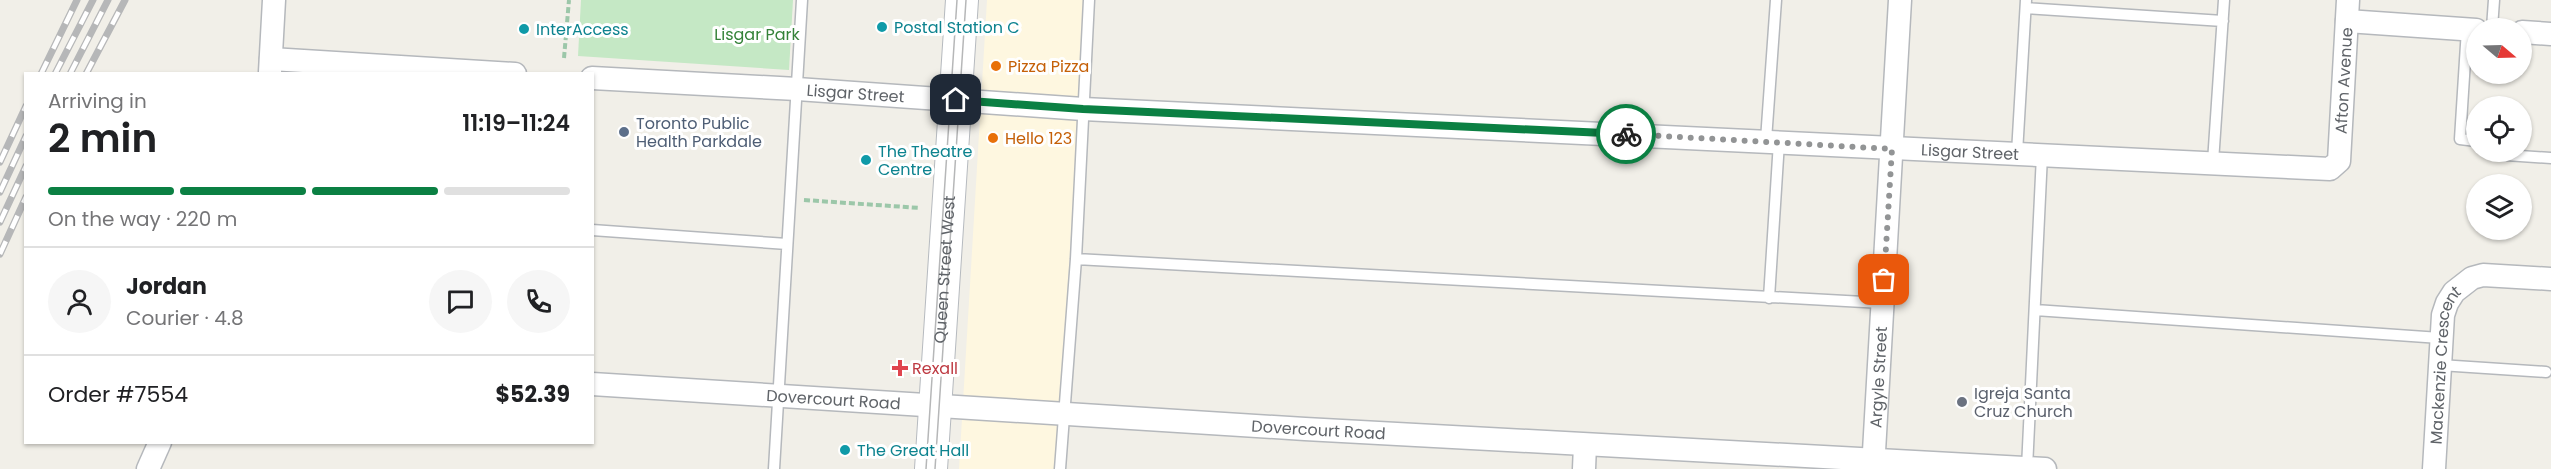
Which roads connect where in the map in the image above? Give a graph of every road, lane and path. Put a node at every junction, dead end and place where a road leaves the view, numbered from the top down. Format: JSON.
{"nodes":[{"id":1,"x":274,"y":0,"type":"edge"},
{"id":2,"x":570,"y":0,"type":"edge"},
{"id":3,"x":802,"y":0,"type":"edge"},
{"id":4,"x":962,"y":0,"type":"edge"},
{"id":5,"x":1089,"y":0,"type":"edge"},
{"id":6,"x":1776,"y":0,"type":"edge"},
{"id":7,"x":1900,"y":0,"type":"edge"},
{"id":8,"x":2224,"y":0,"type":"edge"},
{"id":9,"x":2494,"y":0,"type":"edge"},
{"id":10,"x":2026,"y":4,"type":"edge"},
{"id":11,"x":2348,"y":11,"type":"edge"},
{"id":12,"x":2493,"y":18,"type":"edge"},
{"id":13,"x":2223,"y":21,"type":"junction"},
{"id":14,"x":2466,"y":29,"type":"edge"},
{"id":15,"x":2532,"y":33,"type":"edge"},
{"id":16,"x":2551,"y":34,"type":"edge"},
{"id":17,"x":564,"y":58,"type":"dead end"},
{"id":18,"x":270,"y":66,"type":"edge"},
{"id":19,"x":454,"y":72,"type":"edge"},
{"id":20,"x":594,"y":78,"type":"edge"},
{"id":21,"x":2466,"y":84,"type":"edge"},
{"id":22,"x":797,"y":89,"type":"junction"},
{"id":23,"x":956,"y":100,"type":"junction"},
{"id":24,"x":1083,"y":109,"type":"junction"},
{"id":25,"x":2466,"y":140,"type":"edge"},
{"id":26,"x":1772,"y":141,"type":"junction"},
{"id":27,"x":1892,"y":149,"type":"junction"},
{"id":28,"x":2017,"y":153,"type":"junction"},
{"id":29,"x":2042,"y":155,"type":"junction"},
{"id":30,"x":2532,"y":157,"type":"edge"},
{"id":31,"x":2551,"y":158,"type":"edge"},
{"id":32,"x":2339,"y":161,"type":"joint"},
{"id":33,"x":2213,"y":162,"type":"junction"},
{"id":34,"x":789,"y":199,"type":"junction"},
{"id":35,"x":920,"y":208,"type":"dead end"},
{"id":36,"x":594,"y":230,"type":"edge"},
{"id":37,"x":787,"y":244,"type":"junction"},
{"id":38,"x":1076,"y":259,"type":"junction"},
{"id":39,"x":2551,"y":279,"type":"edge"},
{"id":40,"x":1769,"y":298,"type":"junction"},
{"id":41,"x":1882,"y":303,"type":"junction"},
{"id":42,"x":2035,"y":310,"type":"junction"},
{"id":43,"x":2440,"y":338,"type":"junction"},
{"id":44,"x":2440,"y":365,"type":"junction"},
{"id":45,"x":2546,"y":372,"type":"dead end"},
{"id":46,"x":594,"y":384,"type":"edge"},
{"id":47,"x":779,"y":396,"type":"junction"},
{"id":48,"x":935,"y":406,"type":"junction"},
{"id":49,"x":1065,"y":414,"type":"junction"},
{"id":50,"x":159,"y":444,"type":"edge"},
{"id":51,"x":1585,"y":445,"type":"junction"},
{"id":52,"x":1873,"y":464,"type":"edge"},
{"id":53,"x":2036,"y":468,"type":"edge"},
{"id":54,"x":148,"y":469,"type":"edge"},
{"id":55,"x":774,"y":469,"type":"edge"},
{"id":56,"x":931,"y":469,"type":"edge"},
{"id":57,"x":1060,"y":469,"type":"edge"},
{"id":58,"x":1584,"y":469,"type":"edge"},
{"id":59,"x":2434,"y":469,"type":"edge"}],
"edges":[{"from":1,"to":18,"type":"street"},
{"from":2,"to":17,"type":"path"},
{"from":3,"to":22,"type":"lane"},
{"from":4,"to":23,"type":"main road","name":"Queen Street West"},
{"from":5,"to":24,"type":"lane"},
{"from":6,"to":26,"type":"lane"},
{"from":7,"to":27,"type":"street","name":"Argyle Street"},
{"from":8,"to":13,"type":"lane"},
{"from":9,"to":12,"type":"lane"},
{"from":10,"to":13,"type":"lane"},
{"from":10,"to":28,"type":"lane"},
{"from":11,"to":14,"type":"street"},
{"from":11,"to":32,"type":"street","name":"Afton Avenue"},
{"from":13,"to":33,"type":"lane"},
{"from":15,"to":16,"type":"street"},
{"from":18,"to":19,"type":"street"},
{"from":20,"to":22,"type":"street","name":"Lisgar Street"},
{"from":21,"to":25,"type":"lane"},
{"from":22,"to":23,"type":"street","name":"Lisgar Street"},
{"from":22,"to":34,"type":"lane"},
{"from":23,"to":24,"type":"street","name":"Lisgar Street"},
{"from":23,"to":48,"type":"main road","name":"Queen Street West"},
{"from":24,"to":26,"type":"street","name":"Lisgar Street"},
{"from":24,"to":38,"type":"lane"},
{"from":26,"to":27,"type":"street","name":"Lisgar Street"},
{"from":26,"to":40,"type":"lane"},
{"from":27,"to":28,"type":"street","name":"Lisgar Street"},
{"from":27,"to":41,"type":"street","name":"Argyle Street"},
{"from":28,"to":29,"type":"street","name":"Lisgar Street"},
{"from":29,"to":33,"type":"street","name":"Lisgar Street"},
{"from":29,"to":42,"type":"lane"},
{"from":30,"to":31,"type":"lane"},
{"from":32,"to":33,"type":"street","name":"Lisgar Street"},
{"from":34,"to":35,"type":"path"},
{"from":34,"to":37,"type":"lane"},
{"from":36,"to":37,"type":"lane"},
{"from":37,"to":47,"type":"lane"},
{"from":38,"to":40,"type":"lane"},
{"from":38,"to":49,"type":"lane"},
{"from":39,"to":43,"type":"street","name":"Mackenzie Crescent"},
{"from":40,"to":41,"type":"lane"},
{"from":41,"to":52,"type":"street","name":"Argyle Street"},
{"from":42,"to":43,"type":"lane"},
{"from":42,"to":53,"type":"lane"},
{"from":43,"to":44,"type":"street","name":"Mackenzie Crescent"},
{"from":44,"to":45,"type":"lane"},
{"from":44,"to":59,"type":"street","name":"Mackenzie Crescent"},
{"from":46,"to":47,"type":"street","name":"Dovercourt Road"},
{"from":47,"to":48,"type":"street","name":"Dovercourt Road"},
{"from":47,"to":55,"type":"lane"},
{"from":48,"to":49,"type":"street","name":"Dovercourt Road"},
{"from":48,"to":56,"type":"main road","name":"Queen Street West"},
{"from":49,"to":51,"type":"street","name":"Dovercourt Road"},
{"from":49,"to":57,"type":"lane"},
{"from":50,"to":54,"type":"street"},
{"from":51,"to":52,"type":"street","name":"Dovercourt Road"},
{"from":51,"to":58,"type":"street"},
{"from":52,"to":53,"type":"street","name":"Dovercourt Road"}]}
